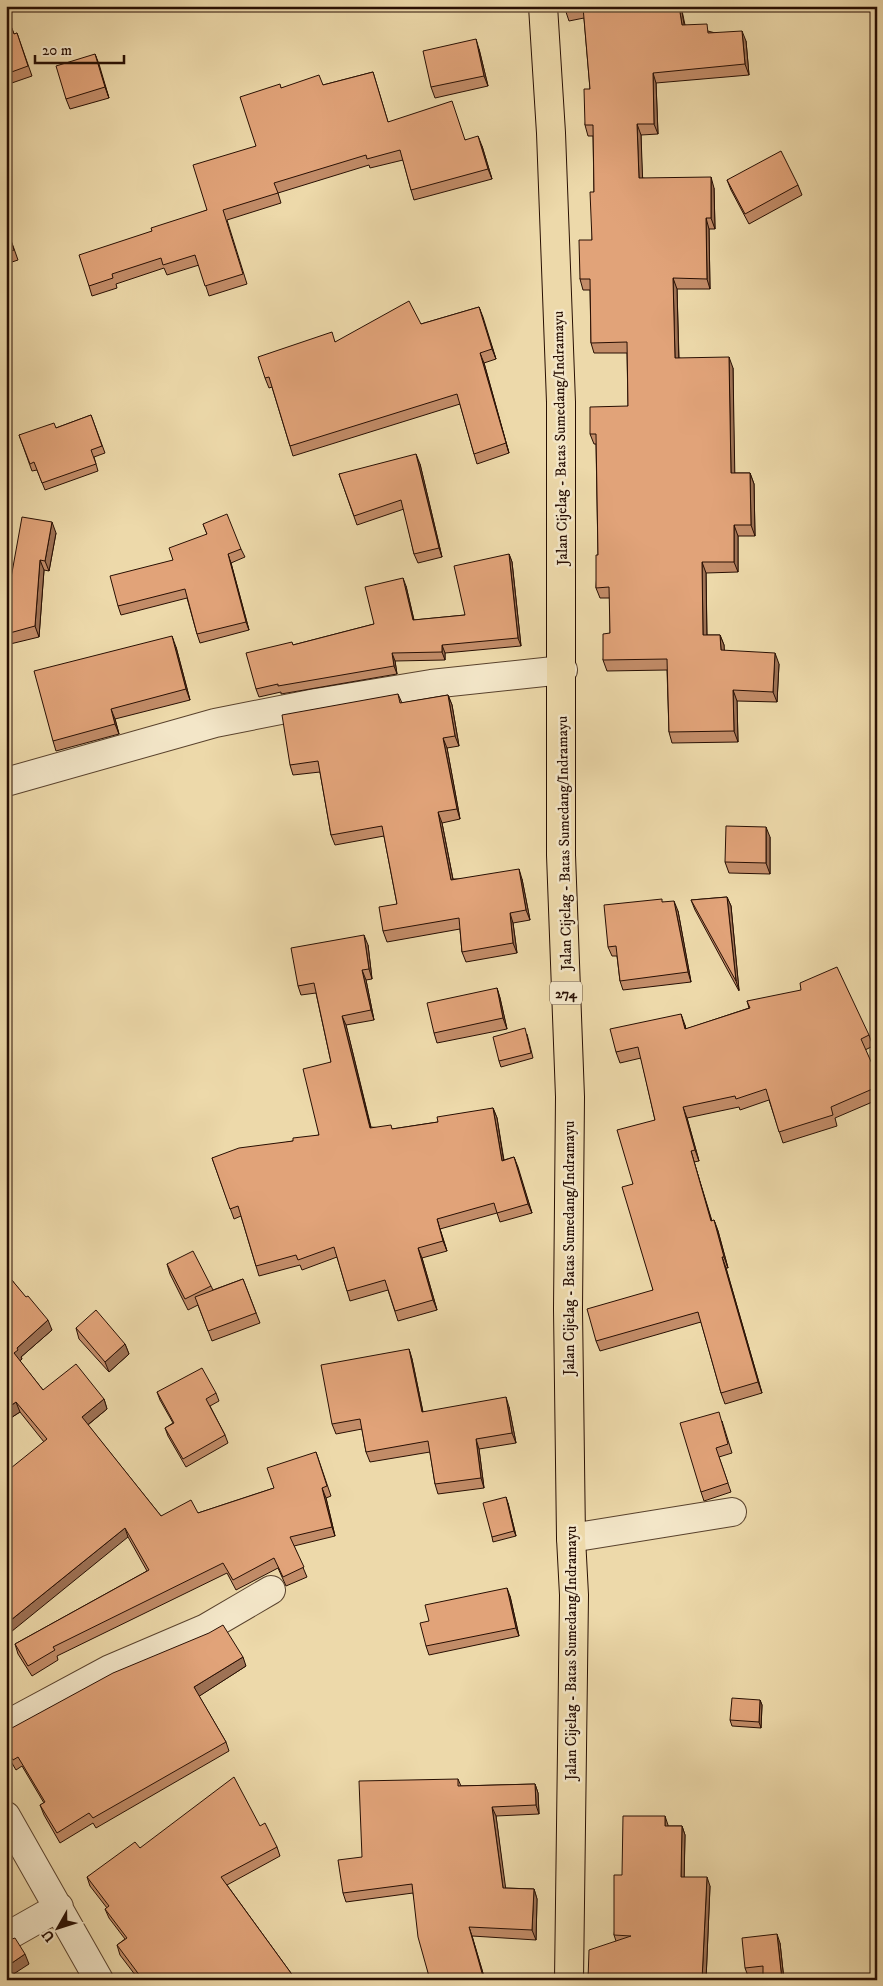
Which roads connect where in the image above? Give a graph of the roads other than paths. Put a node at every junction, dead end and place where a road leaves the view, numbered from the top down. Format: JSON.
{"nodes":[{"id":1,"x":543,"y":6,"type":"edge"},
{"id":2,"x":563,"y":670,"type":"junction"},
{"id":3,"x":6,"y":782,"type":"edge"},
{"id":4,"x":732,"y":1512,"type":"dead end"},
{"id":5,"x":571,"y":1538,"type":"junction"},
{"id":6,"x":271,"y":1590,"type":"dead end"},
{"id":7,"x":6,"y":1725,"type":"edge"},
{"id":8,"x":6,"y":1816,"type":"edge"},
{"id":9,"x":59,"y":1907,"type":"junction"},
{"id":10,"x":6,"y":1936,"type":"edge"},
{"id":11,"x":99,"y":1980,"type":"edge"},
{"id":12,"x":569,"y":1980,"type":"edge"}],
"edges":[{"from":1,"to":2,"type":"main road","name":"Jalan Cijelag - Batas Sumedang/Indramayu","number":"274"},
{"from":2,"to":3,"type":"street"},
{"from":2,"to":5,"type":"main road","name":"Jalan Cijelag - Batas Sumedang/Indramayu","number":"274"},
{"from":4,"to":5,"type":"street"},
{"from":5,"to":12,"type":"main road","name":"Jalan Cijelag - Batas Sumedang/Indramayu","number":"274"},
{"from":6,"to":7,"type":"street"},
{"from":8,"to":9,"type":"street"},
{"from":9,"to":10,"type":"street"},
{"from":9,"to":11,"type":"street"}]}
